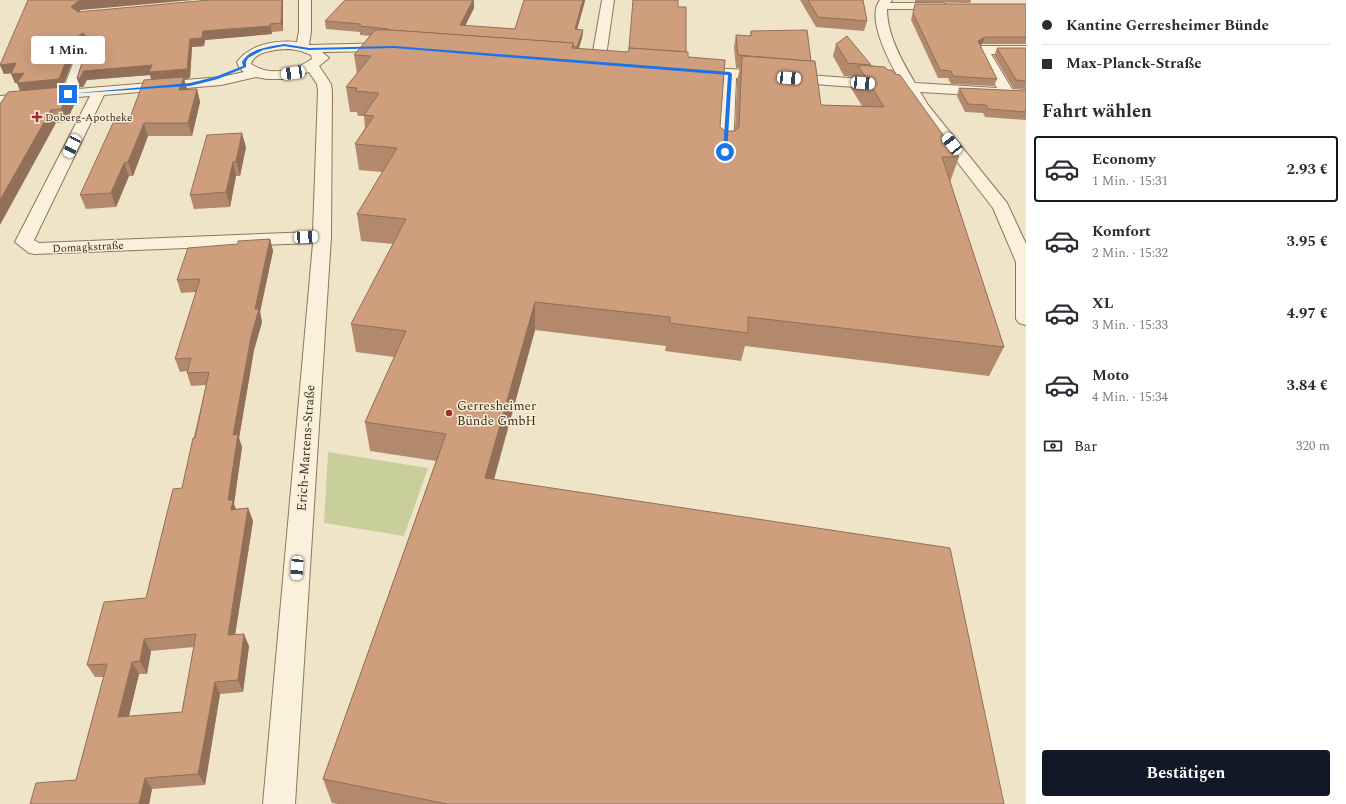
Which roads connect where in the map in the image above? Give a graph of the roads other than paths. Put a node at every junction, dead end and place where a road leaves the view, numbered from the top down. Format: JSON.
{"nodes":[{"id":1,"x":305,"y":0,"type":"edge"},
{"id":2,"x":608,"y":0,"type":"edge"},
{"id":3,"x":883,"y":3,"type":"edge"},
{"id":4,"x":958,"y":7,"type":"edge"},
{"id":5,"x":305,"y":31,"type":"junction"},
{"id":6,"x":284,"y":45,"type":"junction"},
{"id":7,"x":84,"y":47,"type":"dead end"},
{"id":8,"x":353,"y":47,"type":"junction"},
{"id":9,"x":306,"y":48,"type":"junction"},
{"id":10,"x":401,"y":48,"type":"edge"},
{"id":11,"x":1026,"y":50,"type":"edge"},
{"id":12,"x":583,"y":62,"type":"edge"},
{"id":13,"x":598,"y":63,"type":"junction"},
{"id":14,"x":314,"y":64,"type":"junction"},
{"id":15,"x":614,"y":64,"type":"edge"},
{"id":16,"x":250,"y":70,"type":"junction"},
{"id":17,"x":683,"y":70,"type":"edge"},
{"id":18,"x":293,"y":73,"type":"junction"},
{"id":19,"x":730,"y":74,"type":"junction"},
{"id":20,"x":910,"y":87,"type":"junction"},
{"id":21,"x":325,"y":91,"type":"junction"},
{"id":22,"x":99,"y":92,"type":"junction"},
{"id":23,"x":1008,"y":93,"type":"junction"},
{"id":24,"x":68,"y":94,"type":"junction"},
{"id":25,"x":1026,"y":94,"type":"edge"},
{"id":26,"x":0,"y":100,"type":"edge"},
{"id":27,"x":725,"y":152,"type":"edge"},
{"id":28,"x":322,"y":236,"type":"junction"},
{"id":29,"x":1026,"y":319,"type":"edge"},
{"id":30,"x":279,"y":804,"type":"edge"}],
"edges":[{"from":1,"to":5,"type":"street"},
{"from":2,"to":13,"type":"street"},
{"from":3,"to":4,"type":"street"},
{"from":3,"to":20,"type":"street"},
{"from":5,"to":6,"type":"street"},
{"from":5,"to":9,"type":"street"},
{"from":6,"to":9,"type":"street"},
{"from":6,"to":16,"type":"street"},
{"from":7,"to":24,"type":"street"},
{"from":8,"to":9,"type":"street"},
{"from":8,"to":10,"type":"street"},
{"from":8,"to":14,"type":"street"},
{"from":9,"to":14,"type":"street","name":"Erich-Martens-Straße"},
{"from":11,"to":23,"type":"street"},
{"from":12,"to":13,"type":"street"},
{"from":13,"to":15,"type":"street"},
{"from":14,"to":18,"type":"street"},
{"from":14,"to":21,"type":"street","name":"Erich-Martens-Straße"},
{"from":16,"to":18,"type":"street"},
{"from":16,"to":22,"type":"street"},
{"from":17,"to":19,"type":"street"},
{"from":18,"to":21,"type":"street"},
{"from":19,"to":20,"type":"street"},
{"from":19,"to":27,"type":"street"},
{"from":20,"to":23,"type":"street"},
{"from":20,"to":29,"type":"street"},
{"from":21,"to":28,"type":"street","name":"Erich-Martens-Straße"},
{"from":22,"to":24,"type":"street"},
{"from":22,"to":28,"type":"street","name":"Domagkstraße"},
{"from":23,"to":25,"type":"street"},
{"from":24,"to":26,"type":"street"},
{"from":28,"to":30,"type":"street","name":"Erich-Martens-Straße"}]}
